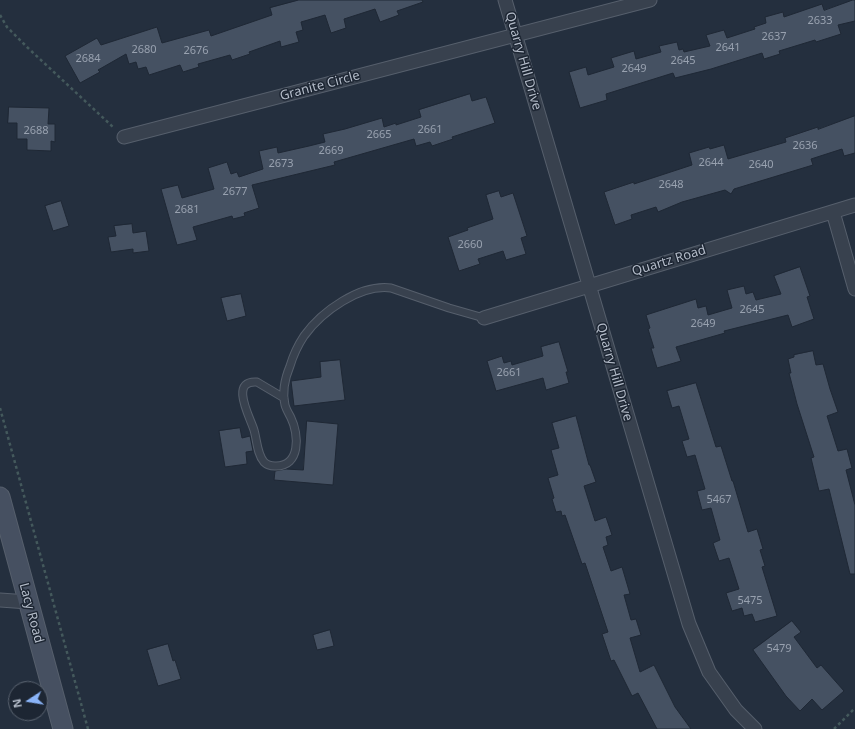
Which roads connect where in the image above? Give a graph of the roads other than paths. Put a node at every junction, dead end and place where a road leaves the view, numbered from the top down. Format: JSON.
{"nodes":[{"id":1,"x":505,"y":0,"type":"edge"},
{"id":2,"x":650,"y":0,"type":"edge"},
{"id":3,"x":516,"y":36,"type":"junction"},
{"id":4,"x":124,"y":137,"type":"road end"},
{"id":5,"x":855,"y":205,"type":"edge"},
{"id":6,"x":833,"y":212,"type":"junction"},
{"id":7,"x":589,"y":286,"type":"junction"},
{"id":8,"x":855,"y":289,"type":"edge"},
{"id":9,"x":484,"y":318,"type":"joint"},
{"id":10,"x":284,"y":398,"type":"junction"},
{"id":11,"x":0,"y":497,"type":"edge"},
{"id":12,"x":0,"y":600,"type":"edge"},
{"id":13,"x":28,"y":602,"type":"junction"},
{"id":14,"x":63,"y":729,"type":"edge"},
{"id":15,"x":755,"y":729,"type":"edge"}],
"edges":[{"from":1,"to":3,"type":"street","name":"Quarry Hill Drive"},
{"from":2,"to":3,"type":"street","name":"Granite Circle"},
{"from":3,"to":4,"type":"street","name":"Granite Circle"},
{"from":3,"to":7,"type":"street","name":"Quarry Hill Drive"},
{"from":5,"to":6,"type":"street","name":"Quartz Road"},
{"from":6,"to":7,"type":"street","name":"Quartz Road"},
{"from":6,"to":8,"type":"street"},
{"from":7,"to":9,"type":"street","name":"Quartz Road"},
{"from":7,"to":15,"type":"street","name":"Quarry Hill Drive"},
{"from":9,"to":10,"type":"lane"},
{"from":10,"to":10,"type":"lane"},
{"from":11,"to":13,"type":"main road","name":"Lacy Road"},
{"from":12,"to":13,"type":"street"},
{"from":13,"to":14,"type":"main road","name":"Lacy Road"}]}
